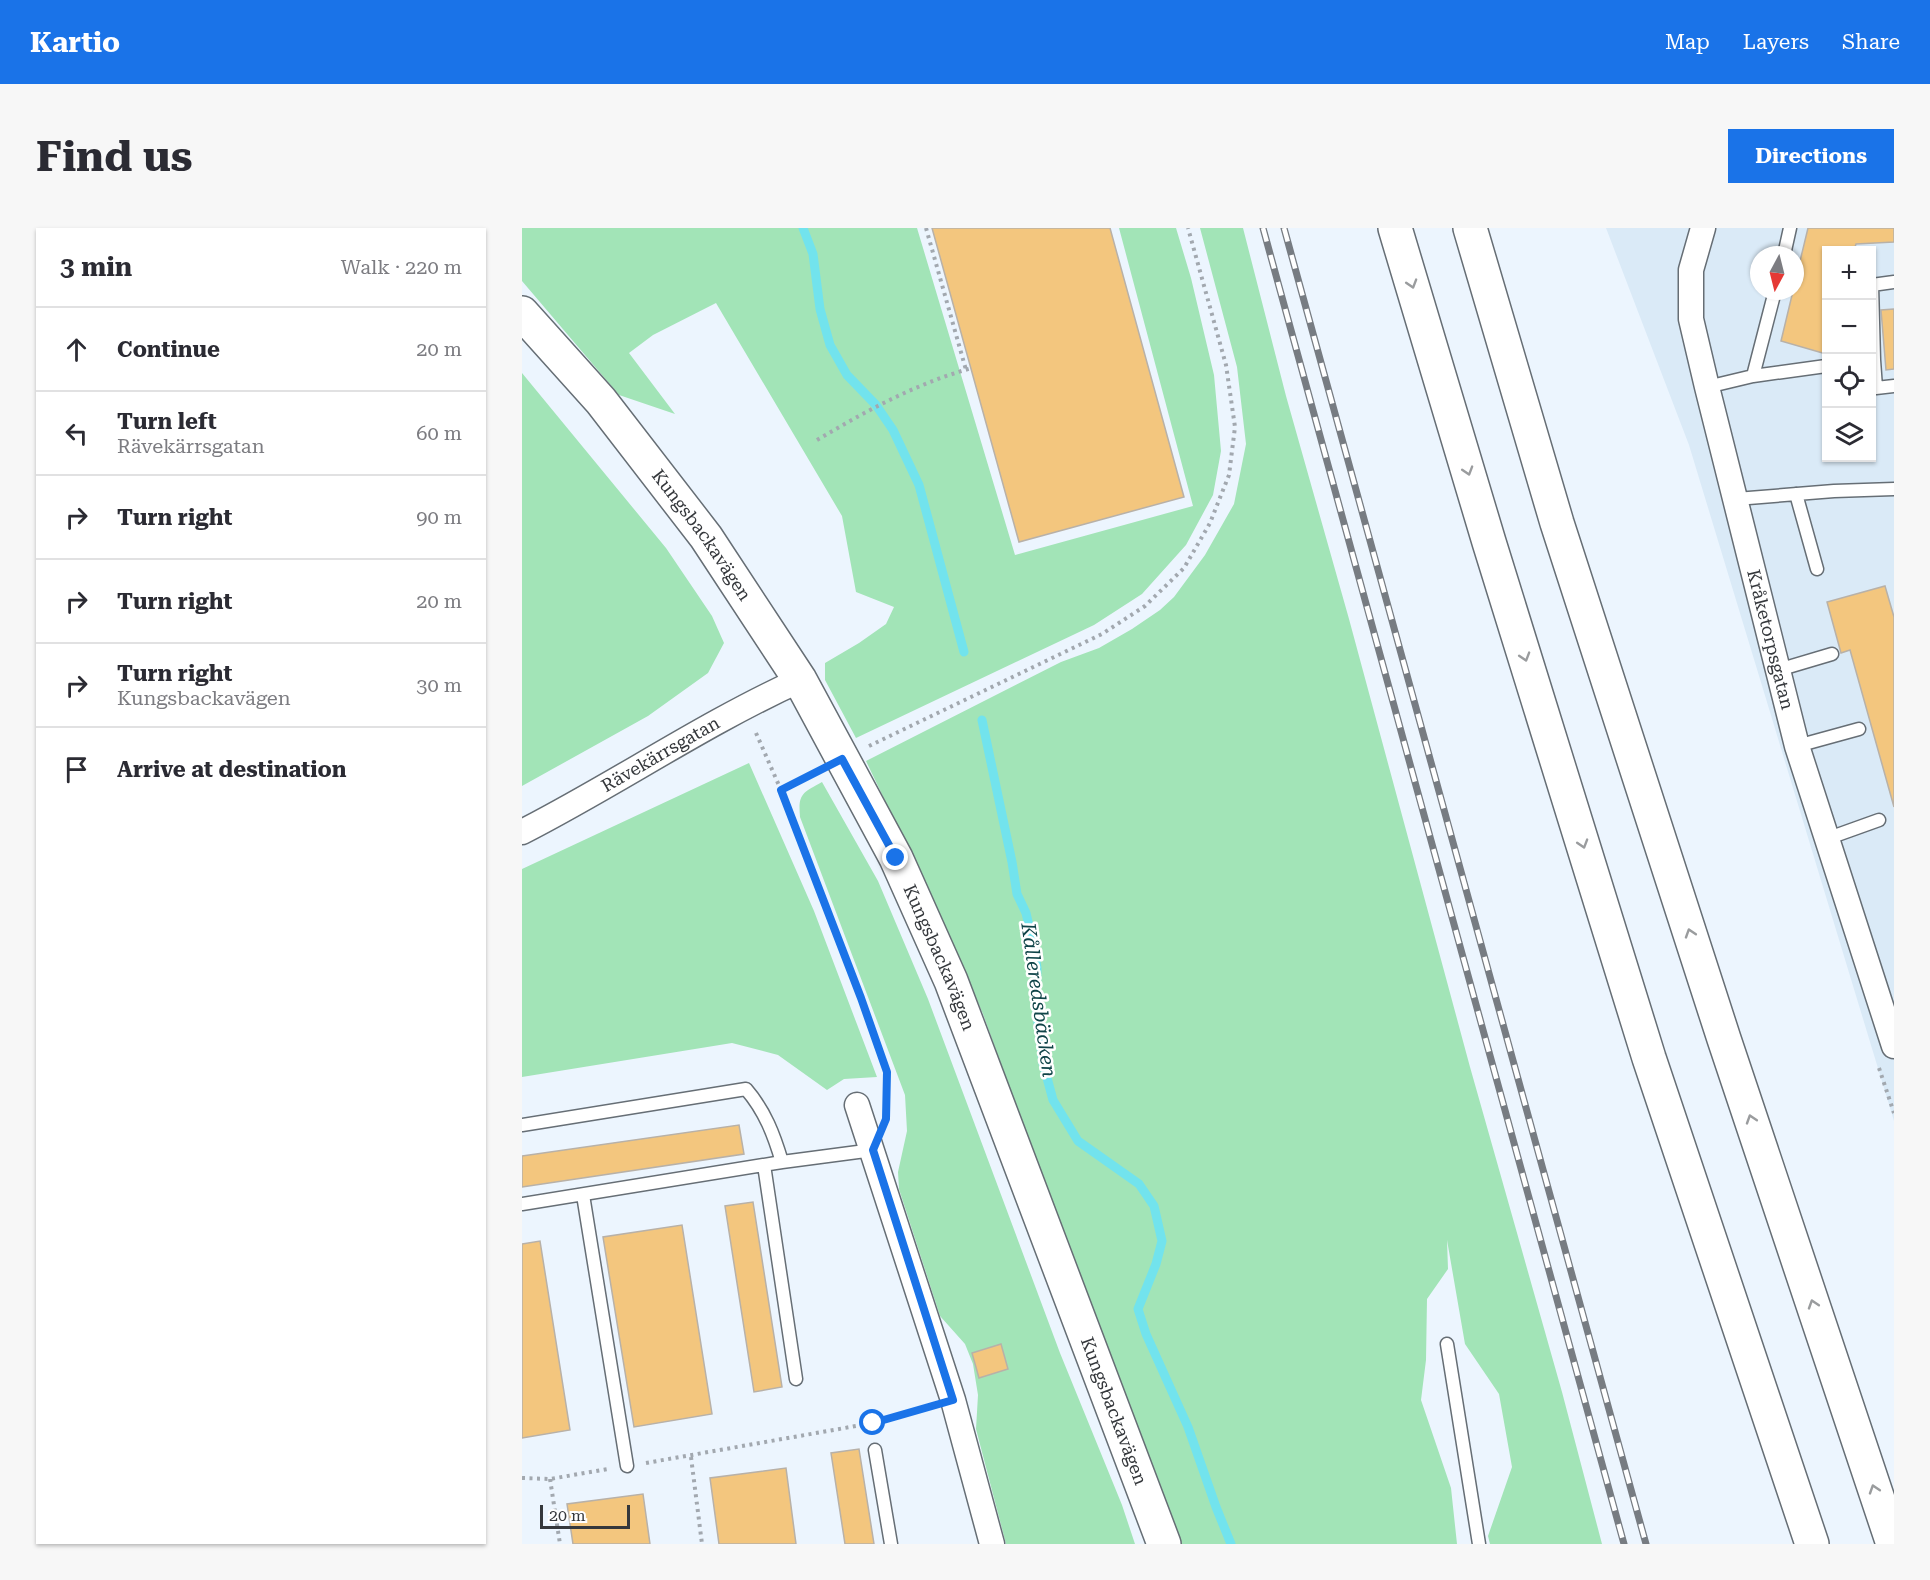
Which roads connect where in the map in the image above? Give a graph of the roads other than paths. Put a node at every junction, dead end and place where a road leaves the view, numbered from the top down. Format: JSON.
{"nodes":[{"id":1,"x":1395,"y":228,"type":"edge"},
{"id":2,"x":1470,"y":228,"type":"edge"},
{"id":3,"x":1790,"y":228,"type":"edge"},
{"id":4,"x":1701,"y":229,"type":"edge"},
{"id":5,"x":1786,"y":246,"type":"edge"},
{"id":6,"x":1894,"y":282,"type":"edge"},
{"id":7,"x":1773,"y":300,"type":"edge"},
{"id":8,"x":522,"y":313,"type":"edge"},
{"id":9,"x":1873,"y":354,"type":"edge"},
{"id":10,"x":1822,"y":367,"type":"edge"},
{"id":11,"x":1753,"y":376,"type":"junction"},
{"id":12,"x":1894,"y":386,"type":"edge"},
{"id":13,"x":1707,"y":387,"type":"junction"},
{"id":14,"x":1876,"y":388,"type":"edge"},
{"id":15,"x":1894,"y":489,"type":"edge"},
{"id":16,"x":1796,"y":494,"type":"junction"},
{"id":17,"x":1736,"y":500,"type":"junction"},
{"id":18,"x":1817,"y":569,"type":"dead end"},
{"id":19,"x":1832,"y":654,"type":"dead end"},
{"id":20,"x":1778,"y":670,"type":"junction"},
{"id":21,"x":800,"y":680,"type":"junction"},
{"id":22,"x":1859,"y":729,"type":"dead end"},
{"id":23,"x":1797,"y":746,"type":"junction"},
{"id":24,"x":1879,"y":820,"type":"dead end"},
{"id":25,"x":522,"y":832,"type":"edge"},
{"id":26,"x":1826,"y":838,"type":"junction"},
{"id":27,"x":1894,"y":1046,"type":"edge"},
{"id":28,"x":857,"y":1105,"type":"dead end"},
{"id":29,"x":522,"y":1125,"type":"edge"},
{"id":30,"x":873,"y":1150,"type":"junction"},
{"id":31,"x":782,"y":1162,"type":"junction"},
{"id":32,"x":764,"y":1165,"type":"junction"},
{"id":33,"x":583,"y":1195,"type":"junction"},
{"id":34,"x":522,"y":1204,"type":"edge"},
{"id":35,"x":1447,"y":1344,"type":"dead end"},
{"id":36,"x":796,"y":1379,"type":"dead end"},
{"id":37,"x":875,"y":1450,"type":"dead end"},
{"id":38,"x":627,"y":1466,"type":"road end"},
{"id":39,"x":891,"y":1544,"type":"edge"},
{"id":40,"x":992,"y":1544,"type":"edge"},
{"id":41,"x":1164,"y":1544,"type":"edge"},
{"id":42,"x":1479,"y":1544,"type":"edge"},
{"id":43,"x":1812,"y":1544,"type":"edge"},
{"id":44,"x":1893,"y":1544,"type":"edge"}],
"edges":[{"from":1,"to":43,"type":"main road","one_way":true},
{"from":44,"to":2,"type":"main road","one_way":true},
{"from":3,"to":5,"type":"lane"},
{"from":4,"to":13,"type":"street","name":"Kråketorpsgatan"},
{"from":6,"to":9,"type":"lane"},
{"from":7,"to":11,"type":"lane"},
{"from":8,"to":21,"type":"main road","name":"Kungsbackavägen"},
{"from":10,"to":11,"type":"lane"},
{"from":11,"to":13,"type":"lane"},
{"from":12,"to":14,"type":"lane"},
{"from":13,"to":17,"type":"street","name":"Kråketorpsgatan"},
{"from":15,"to":16,"type":"lane"},
{"from":16,"to":17,"type":"lane"},
{"from":16,"to":18,"type":"lane"},
{"from":17,"to":20,"type":"street","name":"Kråketorpsgatan"},
{"from":19,"to":20,"type":"lane"},
{"from":20,"to":23,"type":"street","name":"Kråketorpsgatan"},
{"from":21,"to":25,"type":"street","name":"Rävekärrsgatan"},
{"from":21,"to":41,"type":"main road","name":"Kungsbackavägen"},
{"from":22,"to":23,"type":"lane"},
{"from":23,"to":26,"type":"street","name":"Kråketorpsgatan"},
{"from":24,"to":26,"type":"lane"},
{"from":26,"to":27,"type":"street","name":"Kråketorpsgatan"},
{"from":28,"to":30,"type":"street"},
{"from":29,"to":31,"type":"lane"},
{"from":30,"to":31,"type":"lane"},
{"from":30,"to":40,"type":"street"},
{"from":31,"to":32,"type":"lane"},
{"from":32,"to":33,"type":"lane"},
{"from":32,"to":36,"type":"lane"},
{"from":33,"to":34,"type":"lane"},
{"from":33,"to":38,"type":"lane"},
{"from":35,"to":42,"type":"lane"},
{"from":37,"to":39,"type":"lane"}]}
